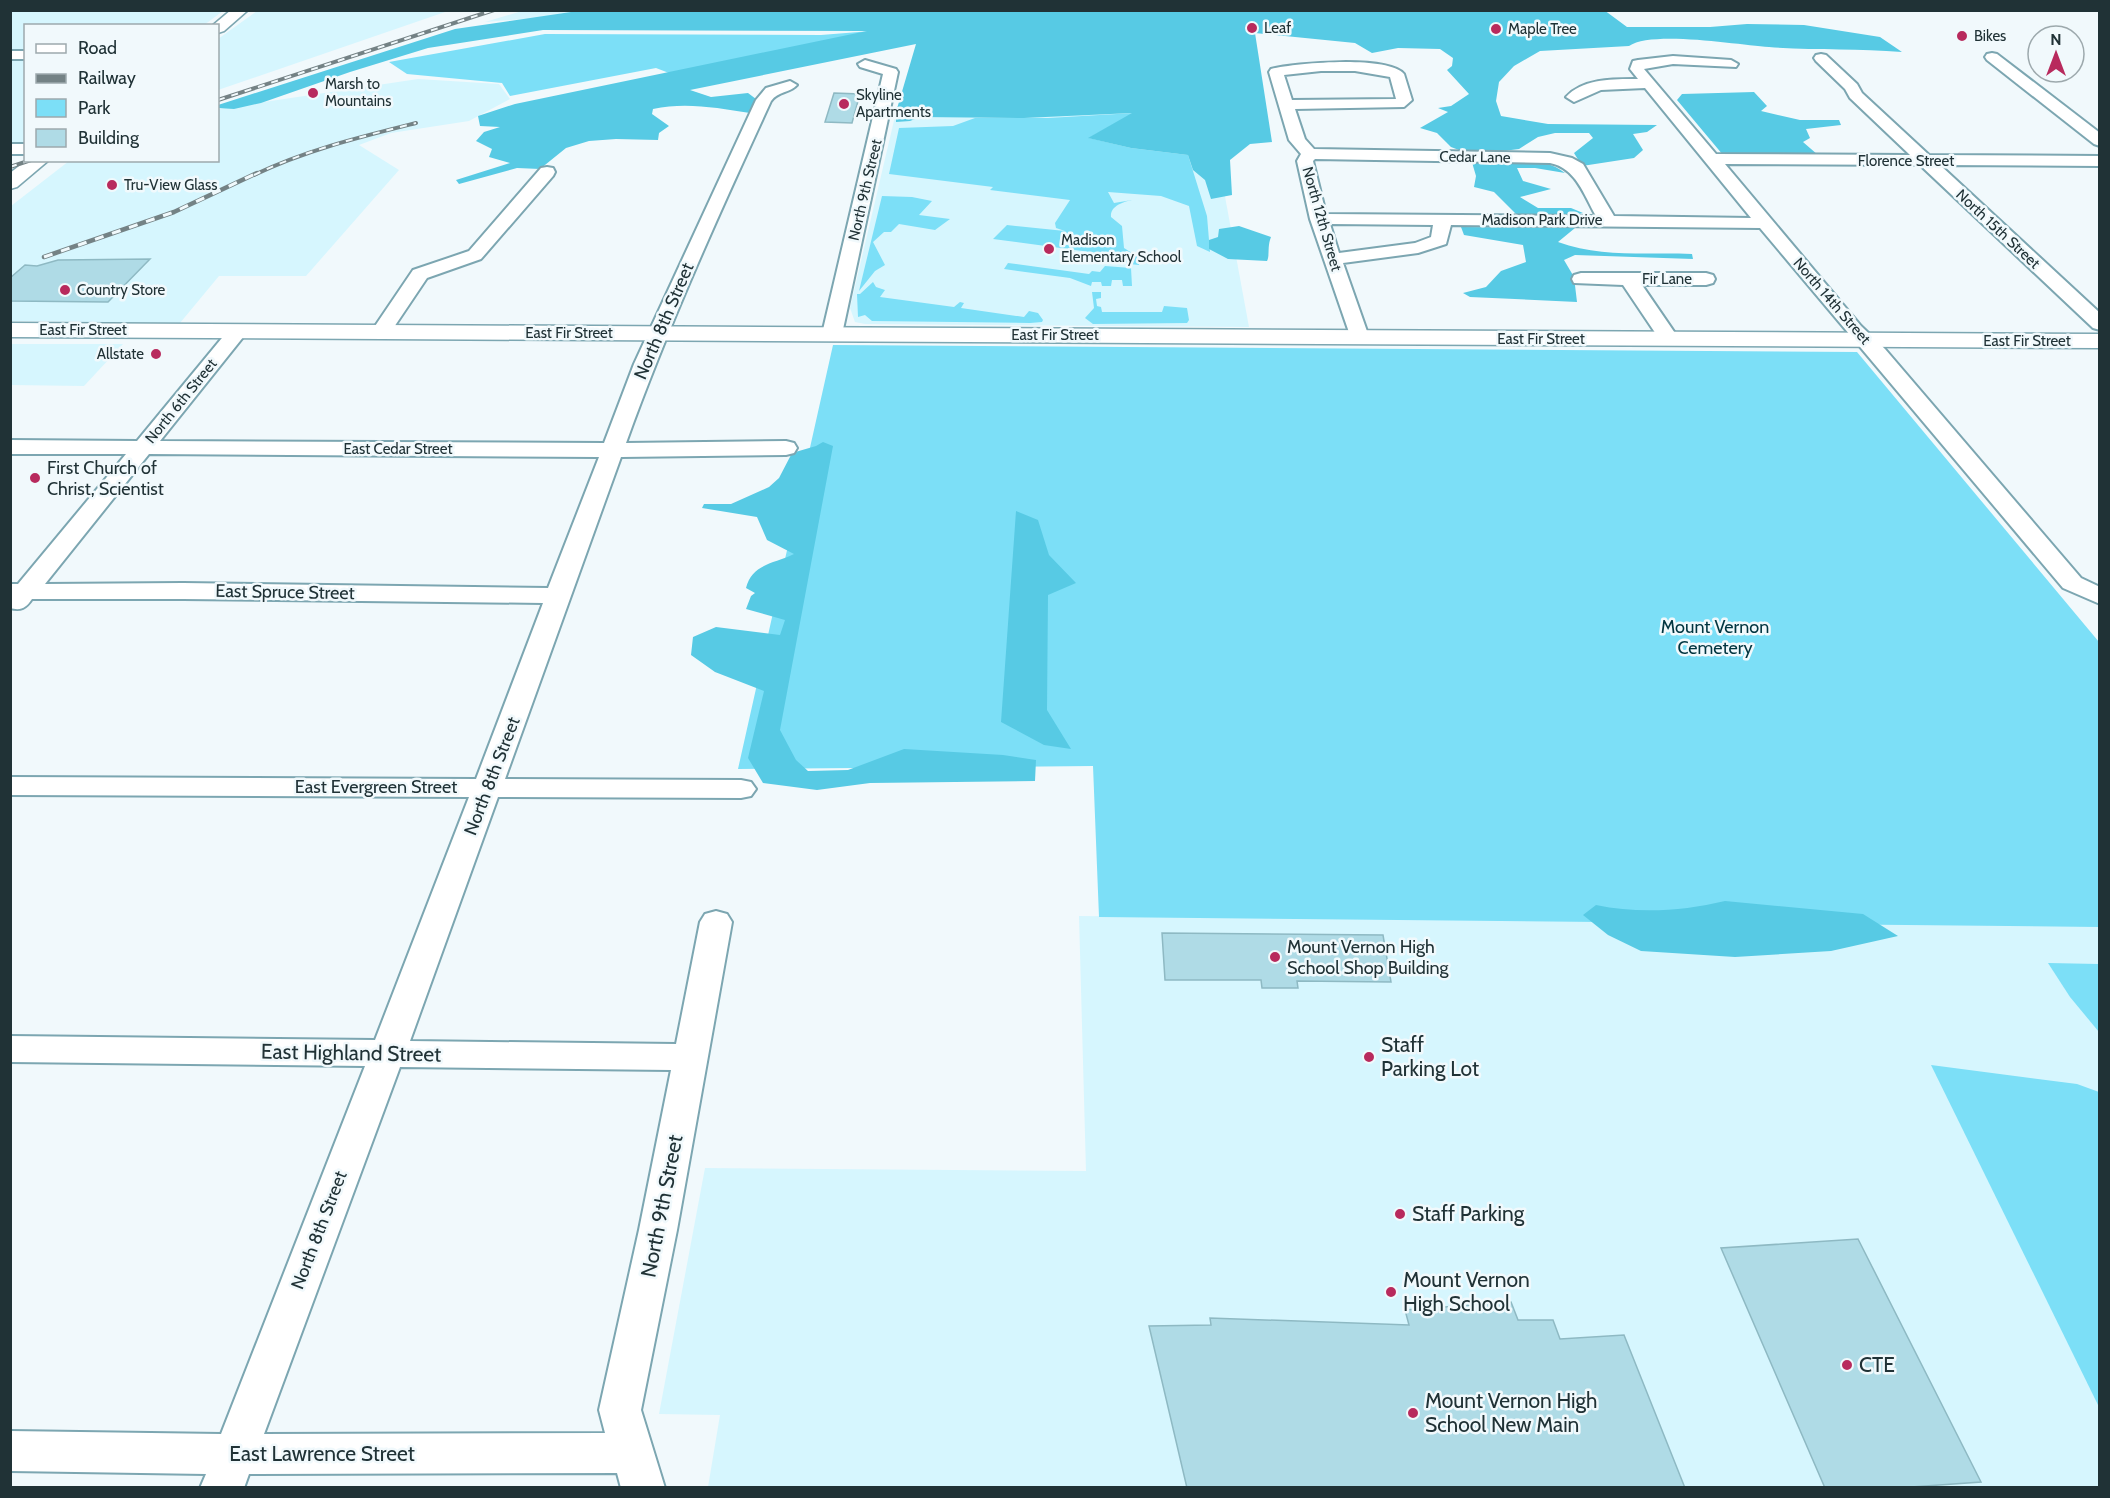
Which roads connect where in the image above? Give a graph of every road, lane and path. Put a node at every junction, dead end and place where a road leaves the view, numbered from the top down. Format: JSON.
{"nodes":[{"id":1,"x":241,"y":10,"type":"edge"},
{"id":2,"x":219,"y":27,"type":"edge"},
{"id":3,"x":1992,"y":57,"type":"dead end"},
{"id":4,"x":1821,"y":58,"type":"dead end"},
{"id":5,"x":865,"y":64,"type":"dead end"},
{"id":6,"x":1731,"y":64,"type":"dead end"},
{"id":7,"x":790,"y":84,"type":"dead end"},
{"id":8,"x":1649,"y":84,"type":"junction"},
{"id":9,"x":1574,"y":97,"type":"dead end"},
{"id":10,"x":1286,"y":105,"type":"junction"},
{"id":11,"x":2100,"y":141,"type":"edge"},
{"id":12,"x":1310,"y":154,"type":"junction"},
{"id":13,"x":1712,"y":159,"type":"junction"},
{"id":14,"x":1926,"y":161,"type":"junction"},
{"id":15,"x":2100,"y":161,"type":"edge"},
{"id":16,"x":37,"y":162,"type":"edge"},
{"id":17,"x":548,"y":172,"type":"dead end"},
{"id":18,"x":10,"y":183,"type":"edge"},
{"id":19,"x":1319,"y":219,"type":"junction"},
{"id":20,"x":1443,"y":220,"type":"junction"},
{"id":21,"x":1608,"y":221,"type":"junction"},
{"id":22,"x":1765,"y":223,"type":"junction"},
{"id":23,"x":1332,"y":259,"type":"junction"},
{"id":24,"x":1581,"y":279,"type":"dead end"},
{"id":25,"x":1629,"y":279,"type":"junction"},
{"id":26,"x":1706,"y":279,"type":"dead end"},
{"id":27,"x":2100,"y":324,"type":"edge"},
{"id":28,"x":10,"y":330,"type":"edge"},
{"id":29,"x":238,"y":331,"type":"junction"},
{"id":30,"x":381,"y":332,"type":"junction"},
{"id":31,"x":657,"y":333,"type":"junction"},
{"id":32,"x":832,"y":334,"type":"junction"},
{"id":33,"x":1359,"y":337,"type":"junction"},
{"id":34,"x":1669,"y":339,"type":"junction"},
{"id":35,"x":1865,"y":340,"type":"junction"},
{"id":36,"x":2100,"y":341,"type":"edge"},
{"id":37,"x":10,"y":447,"type":"edge"},
{"id":38,"x":142,"y":448,"type":"junction"},
{"id":39,"x":786,"y":448,"type":"dead end"},
{"id":40,"x":614,"y":450,"type":"junction"},
{"id":41,"x":559,"y":596,"type":"junction"},
{"id":42,"x":2100,"y":597,"type":"edge"},
{"id":43,"x":16,"y":598,"type":"edge"},
{"id":44,"x":10,"y":786,"type":"edge"},
{"id":45,"x":487,"y":787,"type":"junction"},
{"id":46,"x":741,"y":789,"type":"dead end"},
{"id":47,"x":716,"y":922,"type":"dead end"},
{"id":48,"x":10,"y":1049,"type":"edge"},
{"id":49,"x":386,"y":1054,"type":"junction"},
{"id":50,"x":691,"y":1057,"type":"junction"},
{"id":51,"x":10,"y":1451,"type":"edge"},
{"id":52,"x":638,"y":1470,"type":"edge"},
{"id":53,"x":228,"y":1471,"type":"edge"}],
"edges":[{"from":1,"to":2,"type":"street"},
{"from":3,"to":11,"type":"street"},
{"from":4,"to":14,"type":"street","name":"North 15th Street"},
{"from":5,"to":32,"type":"street","name":"North 9th Street"},
{"from":6,"to":8,"type":"street","name":"North 14th Street"},
{"from":7,"to":31,"type":"street","name":"North 8th Street"},
{"from":8,"to":9,"type":"street"},
{"from":8,"to":13,"type":"street","name":"North 14th Street"},
{"from":10,"to":10,"type":"street","name":"North 12th Street"},
{"from":10,"to":12,"type":"street","name":"North 12th Street"},
{"from":12,"to":19,"type":"street","name":"North 12th Street"},
{"from":12,"to":21,"type":"street","name":"Cedar Lane"},
{"from":13,"to":14,"type":"street","name":"Florence Street"},
{"from":13,"to":22,"type":"street","name":"North 14th Street"},
{"from":14,"to":15,"type":"street","name":"Florence Street"},
{"from":14,"to":27,"type":"street","name":"North 15th Street"},
{"from":16,"to":18,"type":"street"},
{"from":17,"to":30,"type":"street"},
{"from":19,"to":20,"type":"street","name":"Madison Park Drive"},
{"from":19,"to":23,"type":"street","name":"North 12th Street"},
{"from":20,"to":21,"type":"street","name":"Madison Park Drive"},
{"from":20,"to":23,"type":"street"},
{"from":21,"to":22,"type":"street","name":"Madison Park Drive"},
{"from":22,"to":35,"type":"street","name":"North 14th Street"},
{"from":23,"to":33,"type":"street","name":"North 12th Street"},
{"from":24,"to":25,"type":"street","name":"Fir Lane"},
{"from":25,"to":26,"type":"street","name":"Fir Lane"},
{"from":25,"to":34,"type":"street","name":"Fir Lane"},
{"from":28,"to":29,"type":"street","name":"East Fir Street"},
{"from":29,"to":30,"type":"street","name":"East Fir Street"},
{"from":29,"to":38,"type":"street","name":"North 6th Street"},
{"from":30,"to":31,"type":"street","name":"East Fir Street"},
{"from":31,"to":32,"type":"street","name":"East Fir Street"},
{"from":31,"to":40,"type":"street","name":"North 8th Street"},
{"from":32,"to":33,"type":"street","name":"East Fir Street"},
{"from":33,"to":34,"type":"street","name":"East Fir Street"},
{"from":34,"to":35,"type":"street","name":"East Fir Street"},
{"from":35,"to":36,"type":"street","name":"East Fir Street"},
{"from":35,"to":42,"type":"street","name":"North 14th Street"},
{"from":37,"to":38,"type":"street","name":"East Cedar Street"},
{"from":38,"to":40,"type":"street","name":"East Cedar Street"},
{"from":38,"to":43,"type":"street","name":"North 6th Street"},
{"from":39,"to":40,"type":"street","name":"East Cedar Street"},
{"from":40,"to":41,"type":"street","name":"North 8th Street"},
{"from":41,"to":43,"type":"street","name":"East Spruce Street"},
{"from":41,"to":45,"type":"street","name":"North 8th Street"},
{"from":44,"to":45,"type":"street","name":"East Evergreen Street"},
{"from":45,"to":46,"type":"street","name":"East Evergreen Street"},
{"from":45,"to":49,"type":"street","name":"North 8th Street"},
{"from":47,"to":50,"type":"street","name":"North 9th Street"},
{"from":48,"to":49,"type":"street","name":"East Highland Street"},
{"from":49,"to":50,"type":"street","name":"East Highland Street"},
{"from":49,"to":53,"type":"street","name":"North 8th Street"},
{"from":50,"to":52,"type":"street","name":"North 9th Street"},
{"from":51,"to":53,"type":"street","name":"East Lawrence Street"},
{"from":52,"to":53,"type":"street","name":"East Lawrence Street"}]}
